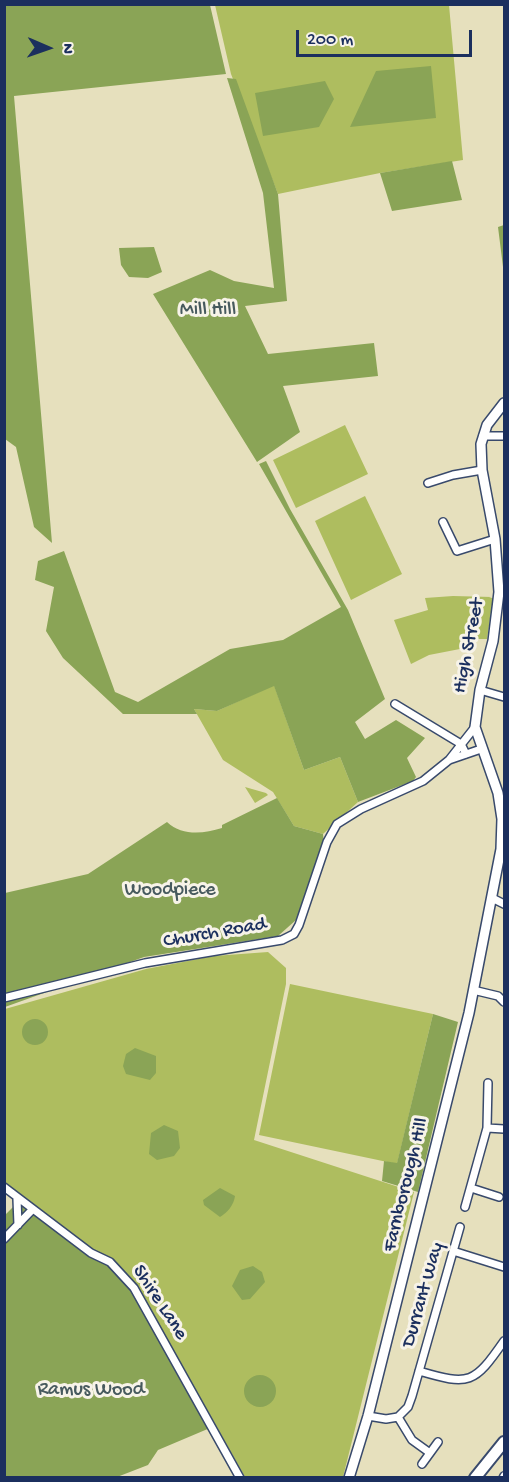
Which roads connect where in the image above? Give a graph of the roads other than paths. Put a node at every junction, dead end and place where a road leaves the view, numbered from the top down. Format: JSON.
{"nodes":[{"id":1,"x":504,"y":403,"type":"edge"},
{"id":2,"x":483,"y":436,"type":"junction"},
{"id":3,"x":504,"y":436,"type":"edge"},
{"id":4,"x":482,"y":470,"type":"junction"},
{"id":5,"x":428,"y":483,"type":"dead end"},
{"id":6,"x":443,"y":522,"type":"dead end"},
{"id":7,"x":495,"y":538,"type":"junction"},
{"id":8,"x":501,"y":567,"type":"edge"},
{"id":9,"x":480,"y":690,"type":"junction"},
{"id":10,"x":504,"y":696,"type":"edge"},
{"id":11,"x":395,"y":704,"type":"dead end"},
{"id":12,"x":475,"y":727,"type":"junction"},
{"id":13,"x":461,"y":744,"type":"junction"},
{"id":14,"x":481,"y":748,"type":"junction"},
{"id":15,"x":466,"y":754,"type":"junction"},
{"id":16,"x":449,"y":760,"type":"junction"},
{"id":17,"x":500,"y":782,"type":"edge"},
{"id":18,"x":492,"y":898,"type":"junction"},
{"id":19,"x":504,"y":904,"type":"edge"},
{"id":20,"x":473,"y":990,"type":"junction"},
{"id":21,"x":4,"y":998,"type":"edge"},
{"id":22,"x":504,"y":1002,"type":"edge"},
{"id":23,"x":488,"y":1083,"type":"dead end"},
{"id":24,"x":487,"y":1128,"type":"junction"},
{"id":25,"x":504,"y":1129,"type":"edge"},
{"id":26,"x":4,"y":1187,"type":"edge"},
{"id":27,"x":471,"y":1188,"type":"junction"},
{"id":28,"x":499,"y":1197,"type":"dead end"},
{"id":29,"x":17,"y":1199,"type":"junction"},
{"id":30,"x":465,"y":1207,"type":"dead end"},
{"id":31,"x":32,"y":1210,"type":"junction"},
{"id":32,"x":18,"y":1225,"type":"junction"},
{"id":33,"x":460,"y":1227,"type":"dead end"},
{"id":34,"x":4,"y":1239,"type":"edge"},
{"id":35,"x":453,"y":1251,"type":"junction"},
{"id":36,"x":504,"y":1267,"type":"edge"},
{"id":37,"x":504,"y":1341,"type":"edge"},
{"id":38,"x":419,"y":1371,"type":"junction"},
{"id":39,"x":368,"y":1416,"type":"junction"},
{"id":40,"x":398,"y":1416,"type":"junction"},
{"id":41,"x":438,"y":1442,"type":"dead end"},
{"id":42,"x":504,"y":1442,"type":"edge"},
{"id":43,"x":430,"y":1453,"type":"junction"},
{"id":44,"x":422,"y":1464,"type":"dead end"},
{"id":45,"x":240,"y":1478,"type":"edge"},
{"id":46,"x":349,"y":1478,"type":"edge"},
{"id":47,"x":476,"y":1478,"type":"edge"}],
"edges":[{"from":1,"to":2,"type":"main road","name":"High Street"},
{"from":2,"to":3,"type":"street"},
{"from":2,"to":4,"type":"main road","name":"High Street"},
{"from":4,"to":5,"type":"street"},
{"from":4,"to":7,"type":"main road","name":"High Street"},
{"from":6,"to":7,"type":"street"},
{"from":7,"to":8,"type":"main road","name":"High Street"},
{"from":8,"to":9,"type":"main road","name":"High Street"},
{"from":9,"to":10,"type":"street"},
{"from":9,"to":12,"type":"main road","name":"High Street"},
{"from":11,"to":13,"type":"street"},
{"from":12,"to":13,"type":"street","name":"Church Road"},
{"from":12,"to":14,"type":"main road","name":"High Street"},
{"from":13,"to":15,"type":"street"},
{"from":13,"to":16,"type":"street","name":"Church Road"},
{"from":14,"to":15,"type":"street","name":"Church Road"},
{"from":14,"to":17,"type":"main road","name":"High Street"},
{"from":15,"to":16,"type":"street","name":"Church Road"},
{"from":16,"to":21,"type":"street","name":"Church Road"},
{"from":17,"to":18,"type":"main road","name":"High Street"},
{"from":18,"to":19,"type":"street"},
{"from":18,"to":20,"type":"main road","name":"Farnborough Hill"},
{"from":20,"to":22,"type":"street"},
{"from":20,"to":39,"type":"main road","name":"Farnborough Hill"},
{"from":23,"to":24,"type":"street"},
{"from":24,"to":25,"type":"street"},
{"from":24,"to":27,"type":"street"},
{"from":26,"to":29,"type":"street","name":"Shire Lane"},
{"from":27,"to":28,"type":"street"},
{"from":27,"to":30,"type":"street"},
{"from":29,"to":31,"type":"street","name":"Shire Lane"},
{"from":29,"to":32,"type":"street"},
{"from":31,"to":32,"type":"street"},
{"from":31,"to":45,"type":"street","name":"Shire Lane"},
{"from":32,"to":34,"type":"street"},
{"from":33,"to":35,"type":"street","name":"Durrant Way"},
{"from":35,"to":36,"type":"street"},
{"from":35,"to":38,"type":"street","name":"Durrant Way"},
{"from":37,"to":38,"type":"street"},
{"from":38,"to":40,"type":"street","name":"Durrant Way"},
{"from":39,"to":40,"type":"street"},
{"from":39,"to":46,"type":"main road","name":"Farnborough Hill"},
{"from":40,"to":43,"type":"street"},
{"from":41,"to":43,"type":"street"},
{"from":42,"to":47,"type":"highway"},
{"from":43,"to":44,"type":"street"}]}
